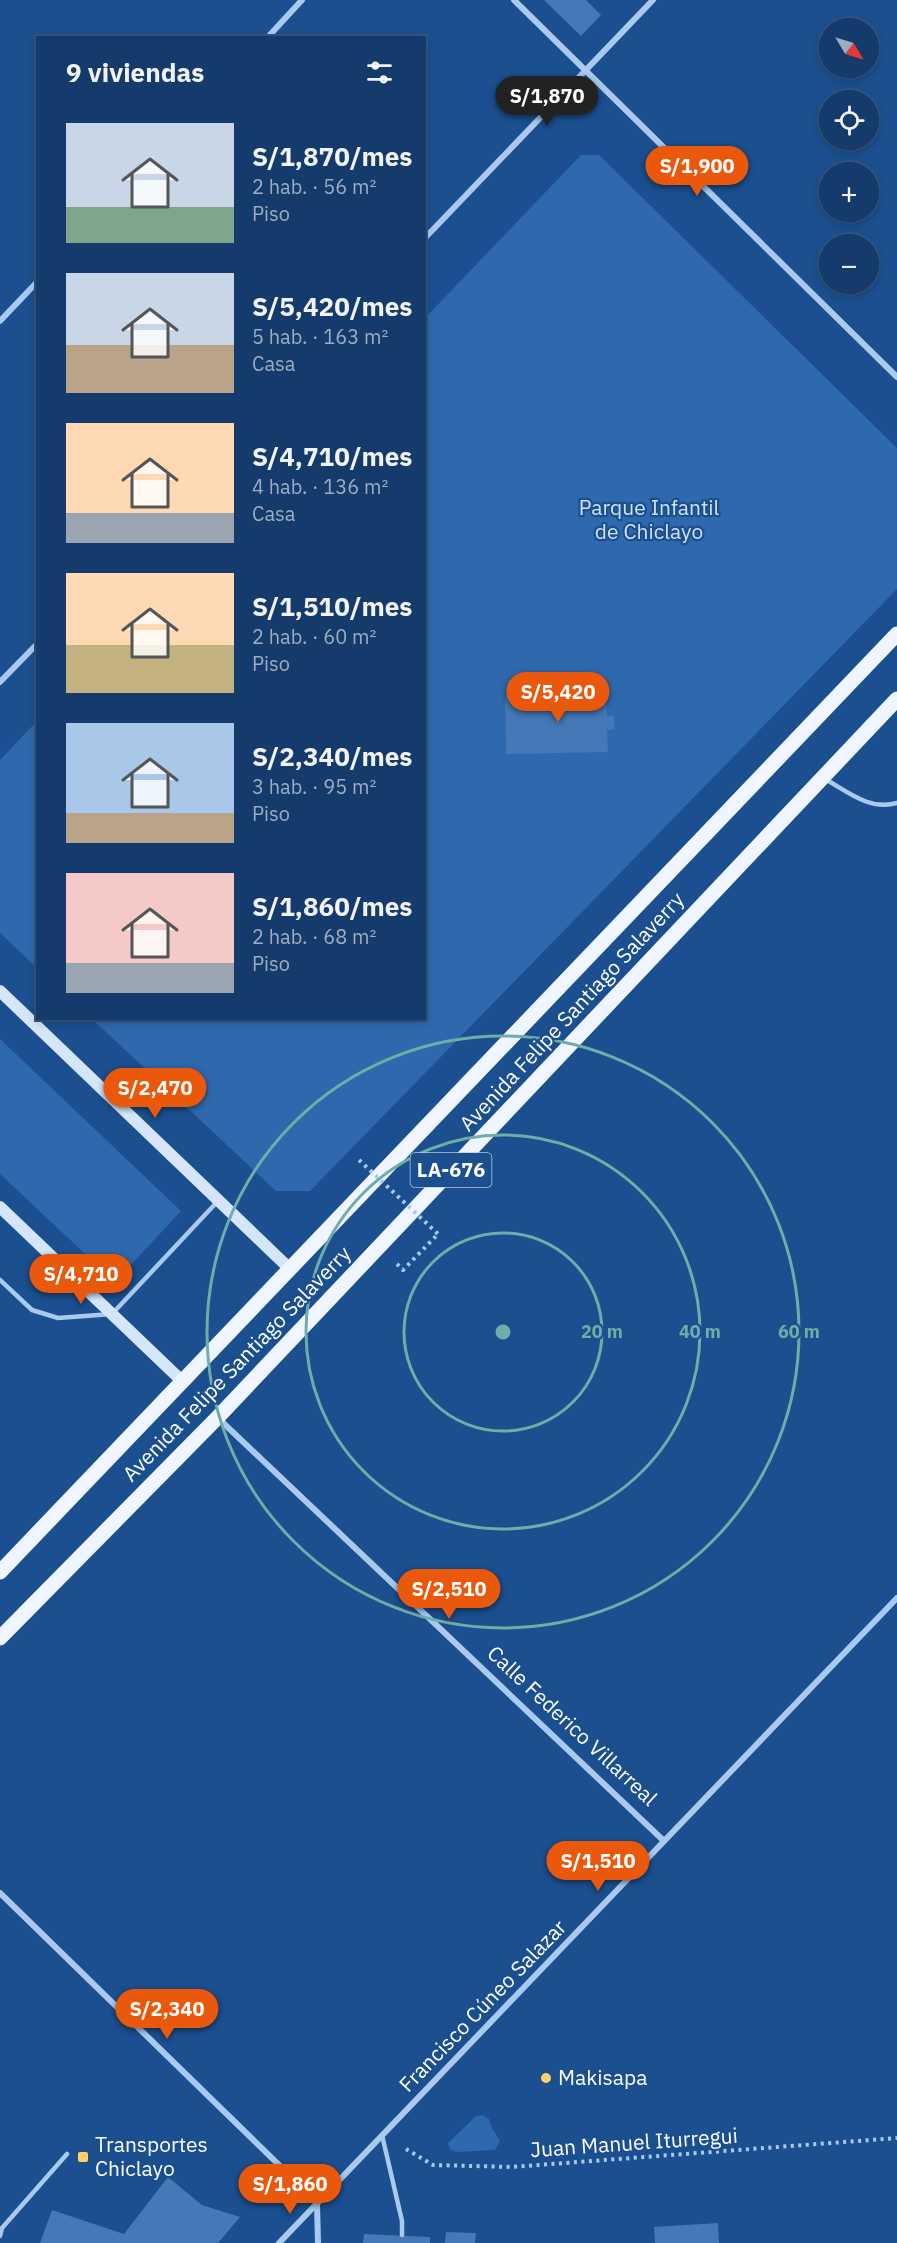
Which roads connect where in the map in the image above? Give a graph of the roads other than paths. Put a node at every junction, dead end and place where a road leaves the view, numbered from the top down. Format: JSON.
{"nodes":[{"id":1,"x":302,"y":0,"type":"edge"},
{"id":2,"x":514,"y":0,"type":"edge"},
{"id":3,"x":653,"y":0,"type":"edge"},
{"id":4,"x":269,"y":36,"type":"edge"},
{"id":5,"x":586,"y":70,"type":"junction"},
{"id":6,"x":426,"y":236,"type":"edge"},
{"id":7,"x":36,"y":283,"type":"edge"},
{"id":8,"x":0,"y":321,"type":"edge"},
{"id":9,"x":897,"y":376,"type":"edge"},
{"id":10,"x":897,"y":634,"type":"edge"},
{"id":11,"x":36,"y":645,"type":"edge"},
{"id":12,"x":0,"y":682,"type":"edge"},
{"id":13,"x":897,"y":699,"type":"edge"},
{"id":14,"x":823,"y":777,"type":"junction"},
{"id":15,"x":897,"y":802,"type":"edge"},
{"id":16,"x":0,"y":991,"type":"edge"},
{"id":17,"x":218,"y":1201,"type":"junction"},
{"id":18,"x":0,"y":1207,"type":"edge"},
{"id":19,"x":290,"y":1269,"type":"junction"},
{"id":20,"x":0,"y":1280,"type":"edge"},
{"id":21,"x":112,"y":1314,"type":"junction"},
{"id":22,"x":182,"y":1381,"type":"junction"},
{"id":23,"x":218,"y":1417,"type":"junction"},
{"id":24,"x":0,"y":1572,"type":"edge"},
{"id":25,"x":897,"y":1598,"type":"edge"},
{"id":26,"x":0,"y":1638,"type":"edge"},
{"id":27,"x":664,"y":1841,"type":"junction"},
{"id":28,"x":0,"y":1893,"type":"edge"},
{"id":29,"x":382,"y":2135,"type":"junction"},
{"id":30,"x":67,"y":2154,"type":"dead end"},
{"id":31,"x":318,"y":2204,"type":"junction"},
{"id":32,"x":402,"y":2235,"type":"dead end"},
{"id":33,"x":0,"y":2236,"type":"edge"},
{"id":34,"x":279,"y":2243,"type":"edge"},
{"id":35,"x":318,"y":2243,"type":"edge"}],
"edges":[{"from":1,"to":4,"type":"street"},
{"from":2,"to":5,"type":"street"},
{"from":3,"to":5,"type":"street"},
{"from":5,"to":6,"type":"street"},
{"from":5,"to":9,"type":"street"},
{"from":7,"to":8,"type":"street"},
{"from":10,"to":19,"type":"main road","name":"Avenida Felipe Santiago Salaverry","number":"LA-676"},
{"from":11,"to":12,"type":"street"},
{"from":13,"to":14,"type":"main road","name":"Avenida Felipe Santiago Salaverry","number":"LA-676"},
{"from":14,"to":15,"type":"lane"},
{"from":14,"to":23,"type":"main road","name":"Avenida Felipe Santiago Salaverry","number":"LA-676"},
{"from":16,"to":17,"type":"street"},
{"from":17,"to":19,"type":"street"},
{"from":17,"to":21,"type":"lane"},
{"from":18,"to":21,"type":"street"},
{"from":19,"to":22,"type":"main road","name":"Avenida Felipe Santiago Salaverry","number":"LA-676"},
{"from":20,"to":21,"type":"lane"},
{"from":21,"to":22,"type":"street"},
{"from":22,"to":24,"type":"main road","name":"Avenida Felipe Santiago Salaverry","number":"LA-676"},
{"from":23,"to":26,"type":"main road","name":"Avenida Felipe Santiago Salaverry","number":"LA-676"},
{"from":23,"to":27,"type":"street","name":"Calle Federico Villarreal"},
{"from":25,"to":27,"type":"street","name":"Francisco Cúneo Salazar"},
{"from":27,"to":29,"type":"street","name":"Francisco Cúneo Salazar"},
{"from":28,"to":31,"type":"street"},
{"from":29,"to":31,"type":"street","name":"Francisco Cúneo Salazar"},
{"from":29,"to":32,"type":"lane"},
{"from":30,"to":33,"type":"lane"},
{"from":31,"to":34,"type":"street","name":"Francisco Cúneo Salazar"},
{"from":31,"to":35,"type":"street"}]}
